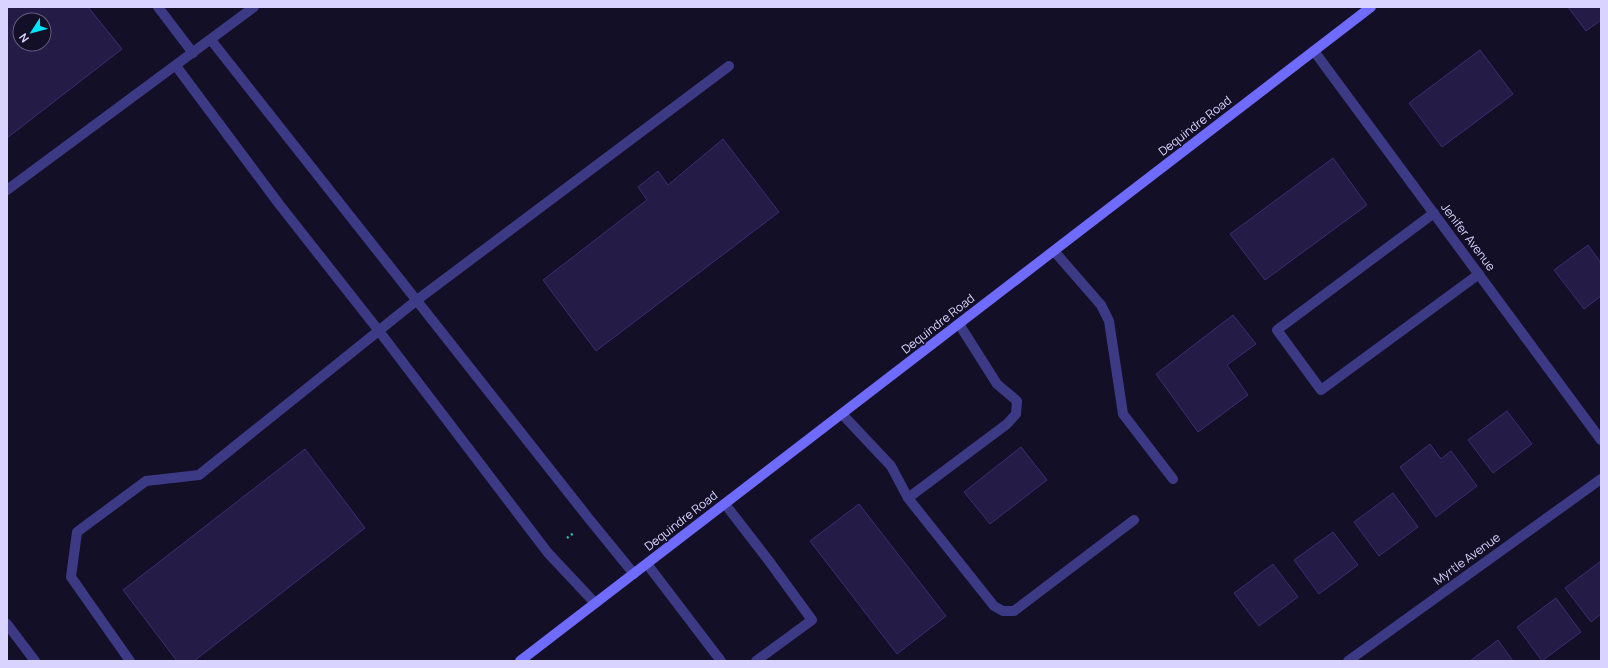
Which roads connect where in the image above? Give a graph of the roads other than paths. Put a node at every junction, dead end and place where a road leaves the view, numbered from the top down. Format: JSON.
{"nodes":[{"id":1,"x":158,"y":7,"type":"edge"},
{"id":2,"x":254,"y":7,"type":"edge"},
{"id":3,"x":1371,"y":7,"type":"edge"},
{"id":4,"x":212,"y":40,"type":"junction"},
{"id":5,"x":1314,"y":51,"type":"junction"},
{"id":6,"x":193,"y":53,"type":"junction"},
{"id":7,"x":176,"y":66,"type":"junction"},
{"id":8,"x":729,"y":66,"type":"dead end"},
{"id":9,"x":7,"y":190,"type":"edge"},
{"id":10,"x":1434,"y":213,"type":"junction"},
{"id":11,"x":1054,"y":251,"type":"junction"},
{"id":12,"x":1479,"y":274,"type":"junction"},
{"id":13,"x":417,"y":300,"type":"junction"},
{"id":14,"x":959,"y":324,"type":"junction"},
{"id":15,"x":379,"y":331,"type":"junction"},
{"id":16,"x":842,"y":414,"type":"junction"},
{"id":17,"x":1601,"y":440,"type":"edge"},
{"id":18,"x":1601,"y":479,"type":"edge"},
{"id":19,"x":1173,"y":480,"type":"dead end"},
{"id":20,"x":908,"y":498,"type":"junction"},
{"id":21,"x":725,"y":504,"type":"junction"},
{"id":22,"x":1134,"y":520,"type":"dead end"},
{"id":23,"x":647,"y":564,"type":"junction"},
{"id":24,"x":634,"y":574,"type":"junction"},
{"id":25,"x":596,"y":603,"type":"junction"},
{"id":26,"x":7,"y":624,"type":"edge"},
{"id":27,"x":526,"y":659,"type":"edge"},
{"id":28,"x":35,"y":661,"type":"edge"},
{"id":29,"x":130,"y":661,"type":"edge"},
{"id":30,"x":721,"y":661,"type":"edge"},
{"id":31,"x":756,"y":661,"type":"edge"},
{"id":32,"x":1348,"y":661,"type":"edge"}],
"edges":[{"from":1,"to":6,"type":"street"},
{"from":2,"to":4,"type":"street"},
{"from":3,"to":5,"type":"main road","name":"Dequindre Road"},
{"from":4,"to":6,"type":"street"},
{"from":4,"to":13,"type":"street"},
{"from":5,"to":10,"type":"street","name":"Jenifer Avenue"},
{"from":5,"to":11,"type":"main road","name":"Dequindre Road"},
{"from":6,"to":7,"type":"street"},
{"from":7,"to":9,"type":"street"},
{"from":7,"to":15,"type":"street"},
{"from":8,"to":13,"type":"street"},
{"from":10,"to":12,"type":"street","name":"Jenifer Avenue"},
{"from":10,"to":12,"type":"street"},
{"from":11,"to":14,"type":"main road","name":"Dequindre Road"},
{"from":11,"to":19,"type":"street"},
{"from":12,"to":17,"type":"street","name":"Jenifer Avenue"},
{"from":13,"to":15,"type":"street"},
{"from":13,"to":24,"type":"street"},
{"from":14,"to":16,"type":"main road","name":"Dequindre Road"},
{"from":14,"to":20,"type":"street"},
{"from":15,"to":25,"type":"street"},
{"from":15,"to":29,"type":"street"},
{"from":16,"to":20,"type":"street"},
{"from":16,"to":21,"type":"main road","name":"Dequindre Road"},
{"from":18,"to":32,"type":"street","name":"Myrtle Avenue"},
{"from":20,"to":22,"type":"street"},
{"from":21,"to":23,"type":"main road","name":"Dequindre Road"},
{"from":21,"to":31,"type":"street"},
{"from":23,"to":24,"type":"main road","name":"Dequindre Road"},
{"from":23,"to":30,"type":"street"},
{"from":24,"to":25,"type":"main road","name":"Dequindre Road"},
{"from":25,"to":27,"type":"main road","name":"Dequindre Road"},
{"from":26,"to":28,"type":"street"}]}
